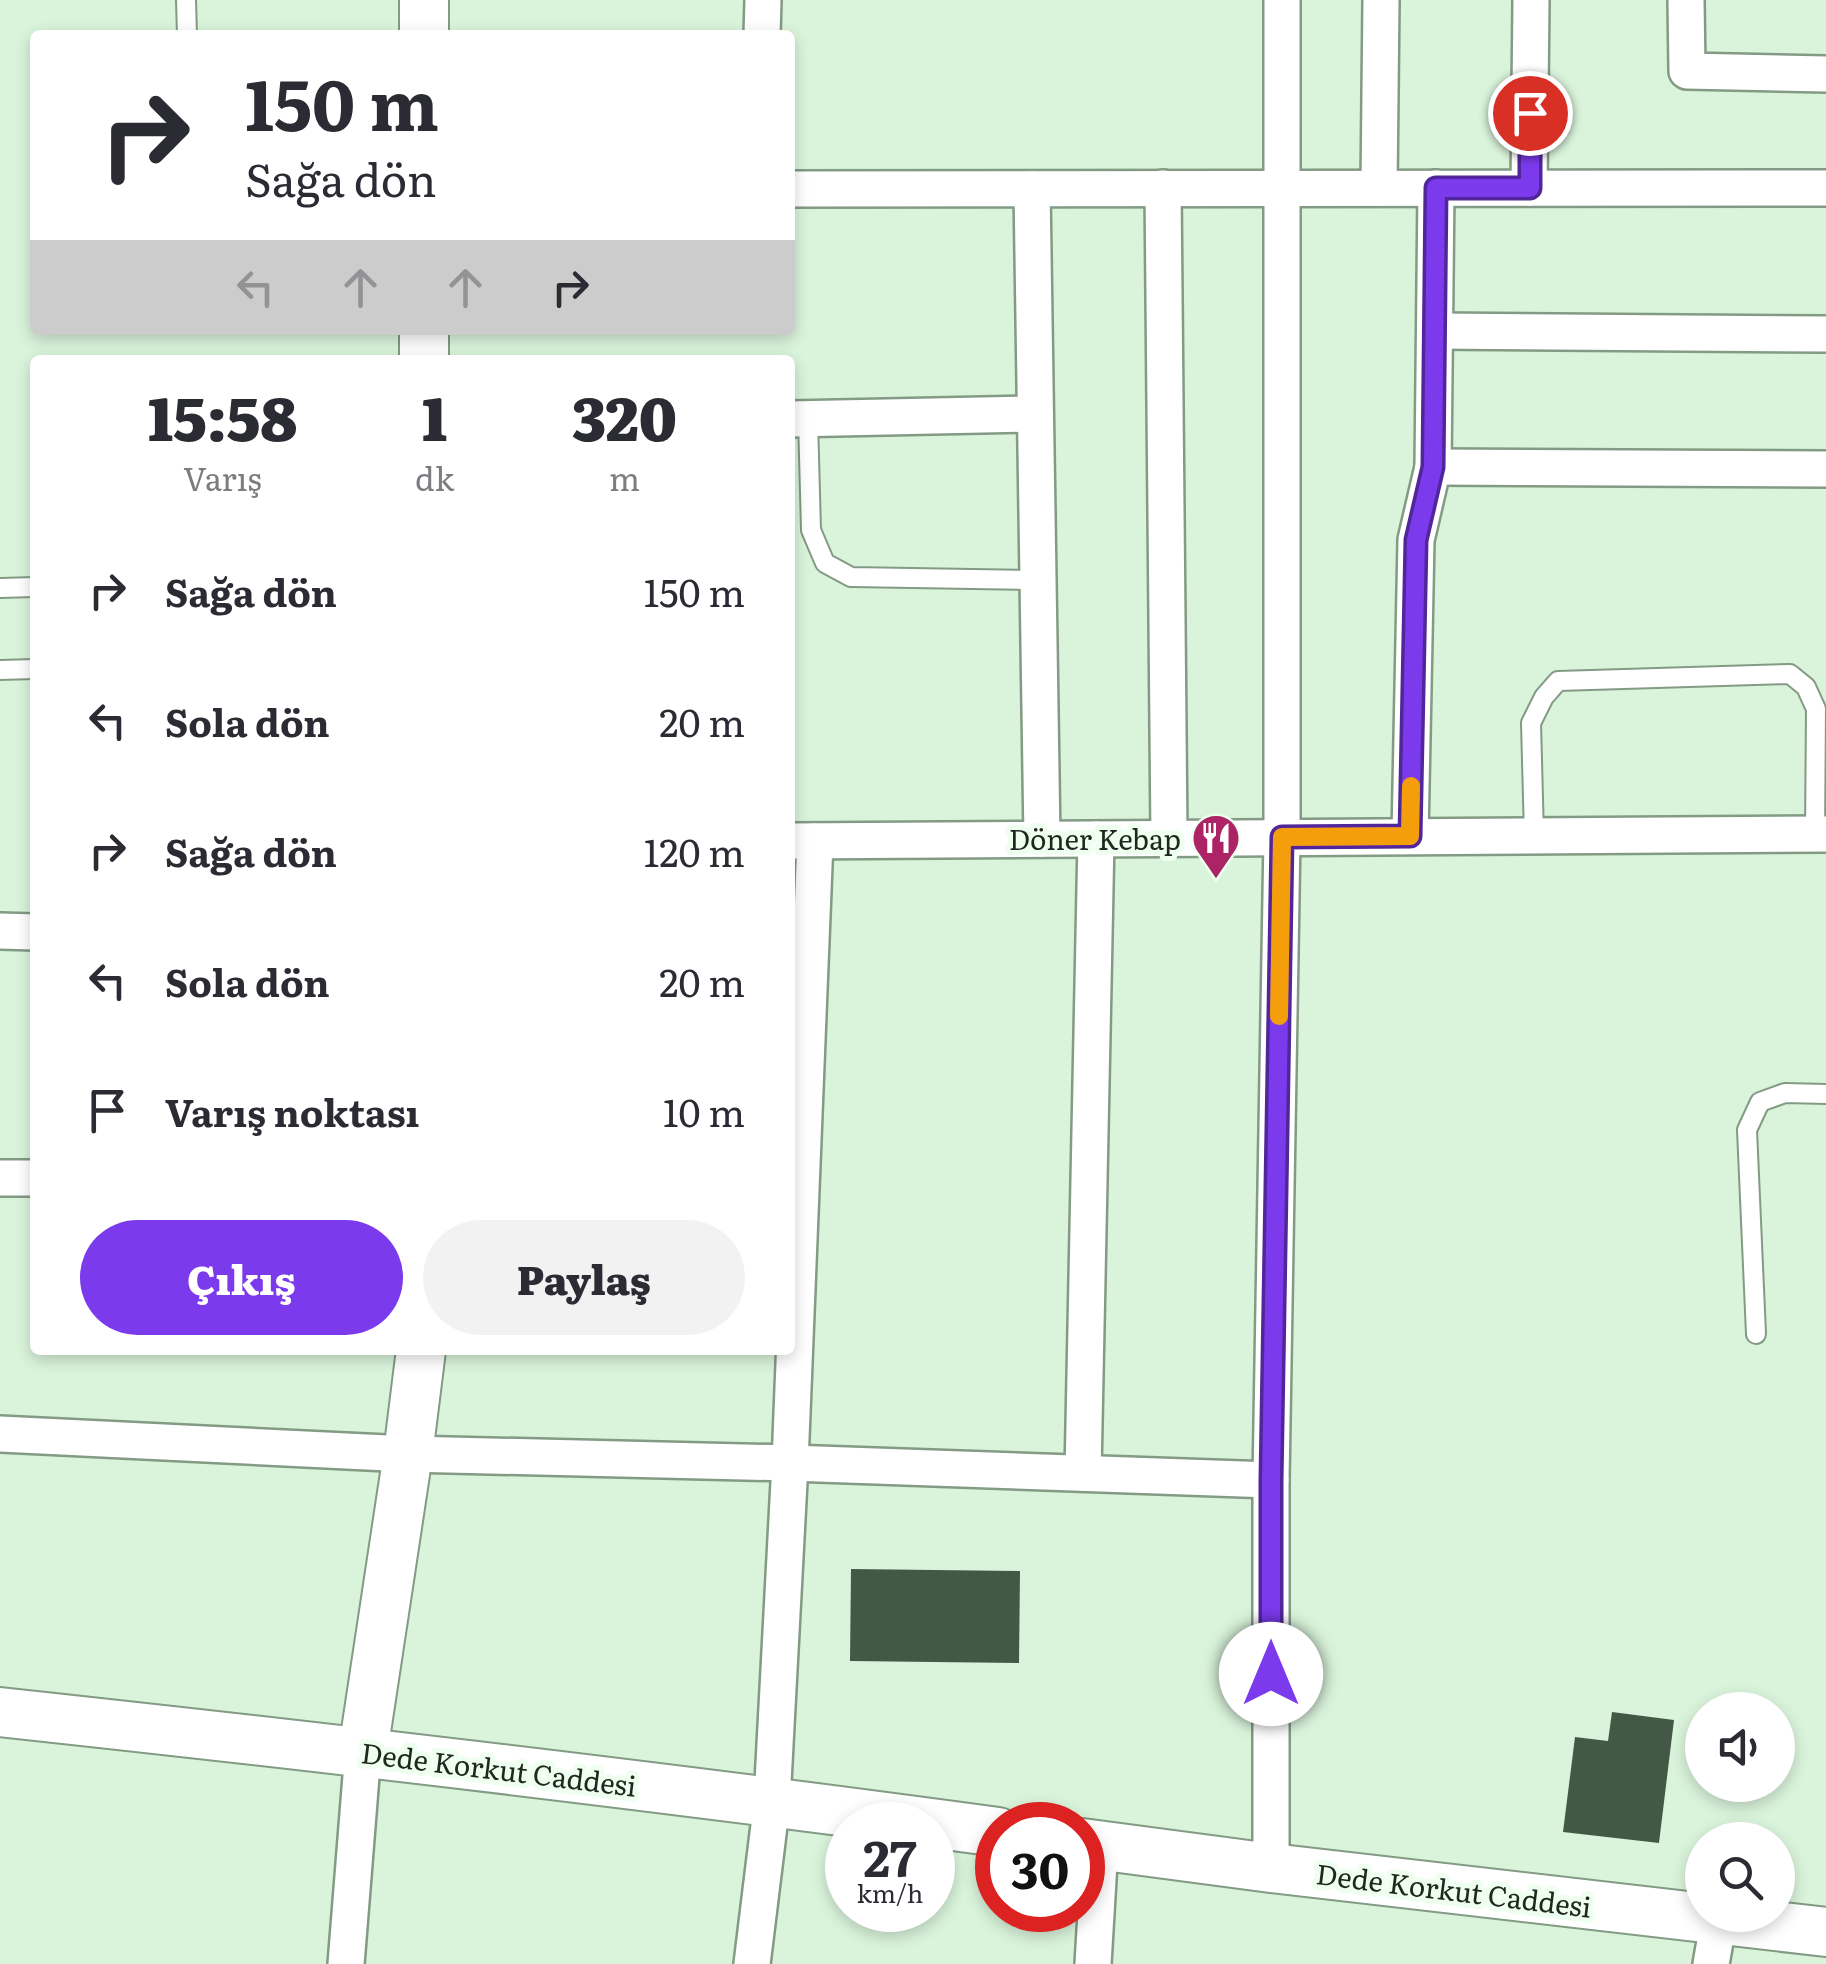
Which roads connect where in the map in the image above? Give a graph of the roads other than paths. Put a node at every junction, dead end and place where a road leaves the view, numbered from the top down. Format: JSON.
{"nodes":[{"id":1,"x":186,"y":0,"type":"edge"},
{"id":2,"x":424,"y":0,"type":"edge"},
{"id":3,"x":763,"y":0,"type":"edge"},
{"id":4,"x":1282,"y":0,"type":"edge"},
{"id":5,"x":1381,"y":0,"type":"edge"},
{"id":6,"x":1531,"y":0,"type":"edge"},
{"id":7,"x":1686,"y":0,"type":"edge"},
{"id":8,"x":187,"y":30,"type":"edge"},
{"id":9,"x":424,"y":30,"type":"edge"},
{"id":10,"x":762,"y":30,"type":"edge"},
{"id":11,"x":1826,"y":74,"type":"edge"},
{"id":12,"x":795,"y":188,"type":"edge"},
{"id":13,"x":1164,"y":188,"type":"junction"},
{"id":14,"x":1283,"y":188,"type":"junction"},
{"id":15,"x":1378,"y":188,"type":"junction"},
{"id":16,"x":1436,"y":188,"type":"junction"},
{"id":17,"x":1530,"y":188,"type":"junction"},
{"id":18,"x":1826,"y":188,"type":"edge"},
{"id":19,"x":1032,"y":189,"type":"junction"},
{"id":20,"x":1435,"y":330,"type":"junction"},
{"id":21,"x":1826,"y":334,"type":"edge"},
{"id":22,"x":1035,"y":414,"type":"junction"},
{"id":23,"x":799,"y":419,"type":"edge"},
{"id":24,"x":1433,"y":467,"type":"junction"},
{"id":25,"x":1826,"y":469,"type":"edge"},
{"id":26,"x":1038,"y":580,"type":"junction"},
{"id":27,"x":30,"y":587,"type":"edge"},
{"id":28,"x":0,"y":588,"type":"edge"},
{"id":29,"x":30,"y":669,"type":"edge"},
{"id":30,"x":0,"y":670,"type":"edge"},
{"id":31,"x":1821,"y":834,"type":"edge"},
{"id":32,"x":1410,"y":836,"type":"junction"},
{"id":33,"x":1534,"y":836,"type":"junction"},
{"id":34,"x":1282,"y":837,"type":"junction"},
{"id":35,"x":1042,"y":838,"type":"junction"},
{"id":36,"x":1170,"y":838,"type":"junction"},
{"id":37,"x":1096,"y":839,"type":"junction"},
{"id":38,"x":802,"y":841,"type":"edge"},
{"id":39,"x":0,"y":932,"type":"edge"},
{"id":40,"x":30,"y":932,"type":"edge"},
{"id":41,"x":1826,"y":1094,"type":"edge"},
{"id":42,"x":0,"y":1178,"type":"edge"},
{"id":43,"x":30,"y":1178,"type":"edge"},
{"id":44,"x":795,"y":1204,"type":"edge"},
{"id":45,"x":1756,"y":1334,"type":"dead end"},
{"id":46,"x":420,"y":1355,"type":"edge"},
{"id":47,"x":792,"y":1355,"type":"edge"},
{"id":48,"x":0,"y":1434,"type":"edge"},
{"id":49,"x":408,"y":1454,"type":"junction"},
{"id":50,"x":790,"y":1463,"type":"junction"},
{"id":51,"x":1083,"y":1473,"type":"junction"},
{"id":52,"x":1271,"y":1480,"type":"junction"},
{"id":53,"x":0,"y":1712,"type":"edge"},
{"id":54,"x":362,"y":1751,"type":"junction"},
{"id":55,"x":772,"y":1801,"type":"junction"},
{"id":56,"x":975,"y":1829,"type":"edge"},
{"id":57,"x":1105,"y":1846,"type":"edge"},
{"id":58,"x":1272,"y":1868,"type":"junction"},
{"id":59,"x":1093,"y":1932,"type":"edge"},
{"id":60,"x":1826,"y":1932,"type":"edge"},
{"id":61,"x":1715,"y":1941,"type":"edge"},
{"id":62,"x":346,"y":1964,"type":"edge"},
{"id":63,"x":752,"y":1964,"type":"edge"},
{"id":64,"x":1094,"y":1964,"type":"edge"}],
"edges":[{"from":1,"to":8,"type":"lane"},
{"from":2,"to":9,"type":"main road"},
{"from":3,"to":10,"type":"street"},
{"from":4,"to":14,"type":"street"},
{"from":5,"to":15,"type":"street"},
{"from":6,"to":17,"type":"street"},
{"from":7,"to":11,"type":"street"},
{"from":12,"to":19,"type":"street"},
{"from":13,"to":14,"type":"street"},
{"from":13,"to":19,"type":"street"},
{"from":13,"to":36,"type":"street"},
{"from":14,"to":15,"type":"street"},
{"from":14,"to":34,"type":"street"},
{"from":15,"to":16,"type":"street"},
{"from":16,"to":17,"type":"street"},
{"from":16,"to":20,"type":"street"},
{"from":17,"to":18,"type":"street"},
{"from":19,"to":22,"type":"street"},
{"from":20,"to":21,"type":"street"},
{"from":20,"to":24,"type":"street"},
{"from":22,"to":23,"type":"street"},
{"from":22,"to":26,"type":"street"},
{"from":23,"to":26,"type":"lane"},
{"from":24,"to":25,"type":"street"},
{"from":24,"to":32,"type":"street"},
{"from":26,"to":35,"type":"street"},
{"from":27,"to":28,"type":"lane"},
{"from":29,"to":30,"type":"lane"},
{"from":31,"to":33,"type":"street"},
{"from":31,"to":33,"type":"lane"},
{"from":32,"to":33,"type":"street"},
{"from":32,"to":34,"type":"street"},
{"from":34,"to":36,"type":"street"},
{"from":34,"to":52,"type":"street"},
{"from":35,"to":37,"type":"street"},
{"from":35,"to":38,"type":"street"},
{"from":36,"to":37,"type":"street"},
{"from":37,"to":51,"type":"street"},
{"from":38,"to":44,"type":"street"},
{"from":39,"to":40,"type":"street"},
{"from":41,"to":45,"type":"lane"},
{"from":42,"to":43,"type":"street"},
{"from":46,"to":49,"type":"main road"},
{"from":47,"to":50,"type":"street"},
{"from":48,"to":49,"type":"street"},
{"from":49,"to":50,"type":"street"},
{"from":49,"to":54,"type":"main road"},
{"from":50,"to":51,"type":"street"},
{"from":50,"to":55,"type":"street"},
{"from":51,"to":52,"type":"street"},
{"from":52,"to":58,"type":"street"},
{"from":53,"to":54,"type":"main road","name":"Dede Korkut Caddesi"},
{"from":54,"to":55,"type":"main road","name":"Dede Korkut Caddesi"},
{"from":54,"to":62,"type":"street"},
{"from":55,"to":56,"type":"main road","name":"Dede Korkut Caddesi"},
{"from":55,"to":63,"type":"street"},
{"from":57,"to":58,"type":"main road","name":"Dede Korkut Caddesi"},
{"from":58,"to":61,"type":"main road","name":"Dede Korkut Caddesi"},
{"from":59,"to":64,"type":"street"},
{"from":60,"to":61,"type":"main road","name":"Dede Korkut Caddesi"}]}
